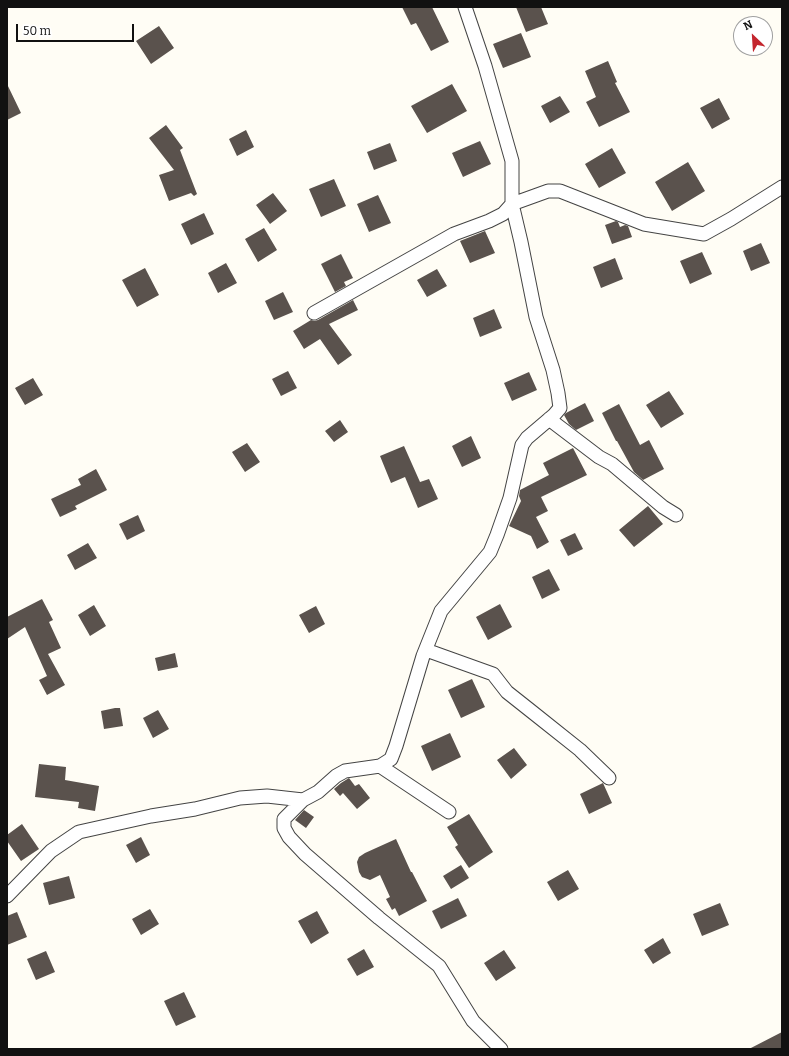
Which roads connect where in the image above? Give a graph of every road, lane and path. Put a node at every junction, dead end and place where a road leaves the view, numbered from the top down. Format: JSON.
{"nodes":[{"id":1,"x":464,"y":7,"type":"edge"},
{"id":2,"x":782,"y":187,"type":"edge"},
{"id":3,"x":512,"y":204,"type":"junction"},
{"id":4,"x":314,"y":313,"type":"dead end"},
{"id":5,"x":549,"y":419,"type":"junction"},
{"id":6,"x":676,"y":515,"type":"dead end"},
{"id":7,"x":426,"y":650,"type":"junction"},
{"id":8,"x":380,"y":766,"type":"junction"},
{"id":9,"x":609,"y":778,"type":"dead end"},
{"id":10,"x":303,"y":800,"type":"junction"},
{"id":11,"x":449,"y":812,"type":"dead end"},
{"id":12,"x":7,"y":896,"type":"edge"},
{"id":13,"x":501,"y":1049,"type":"edge"}],
"edges":[{"from":1,"to":3,"type":"street"},
{"from":2,"to":3,"type":"street"},
{"from":3,"to":4,"type":"street"},
{"from":3,"to":5,"type":"street"},
{"from":5,"to":6,"type":"street"},
{"from":5,"to":7,"type":"street"},
{"from":7,"to":8,"type":"street"},
{"from":7,"to":9,"type":"street"},
{"from":8,"to":10,"type":"street"},
{"from":8,"to":11,"type":"street"},
{"from":10,"to":12,"type":"street"},
{"from":10,"to":13,"type":"street"}]}
